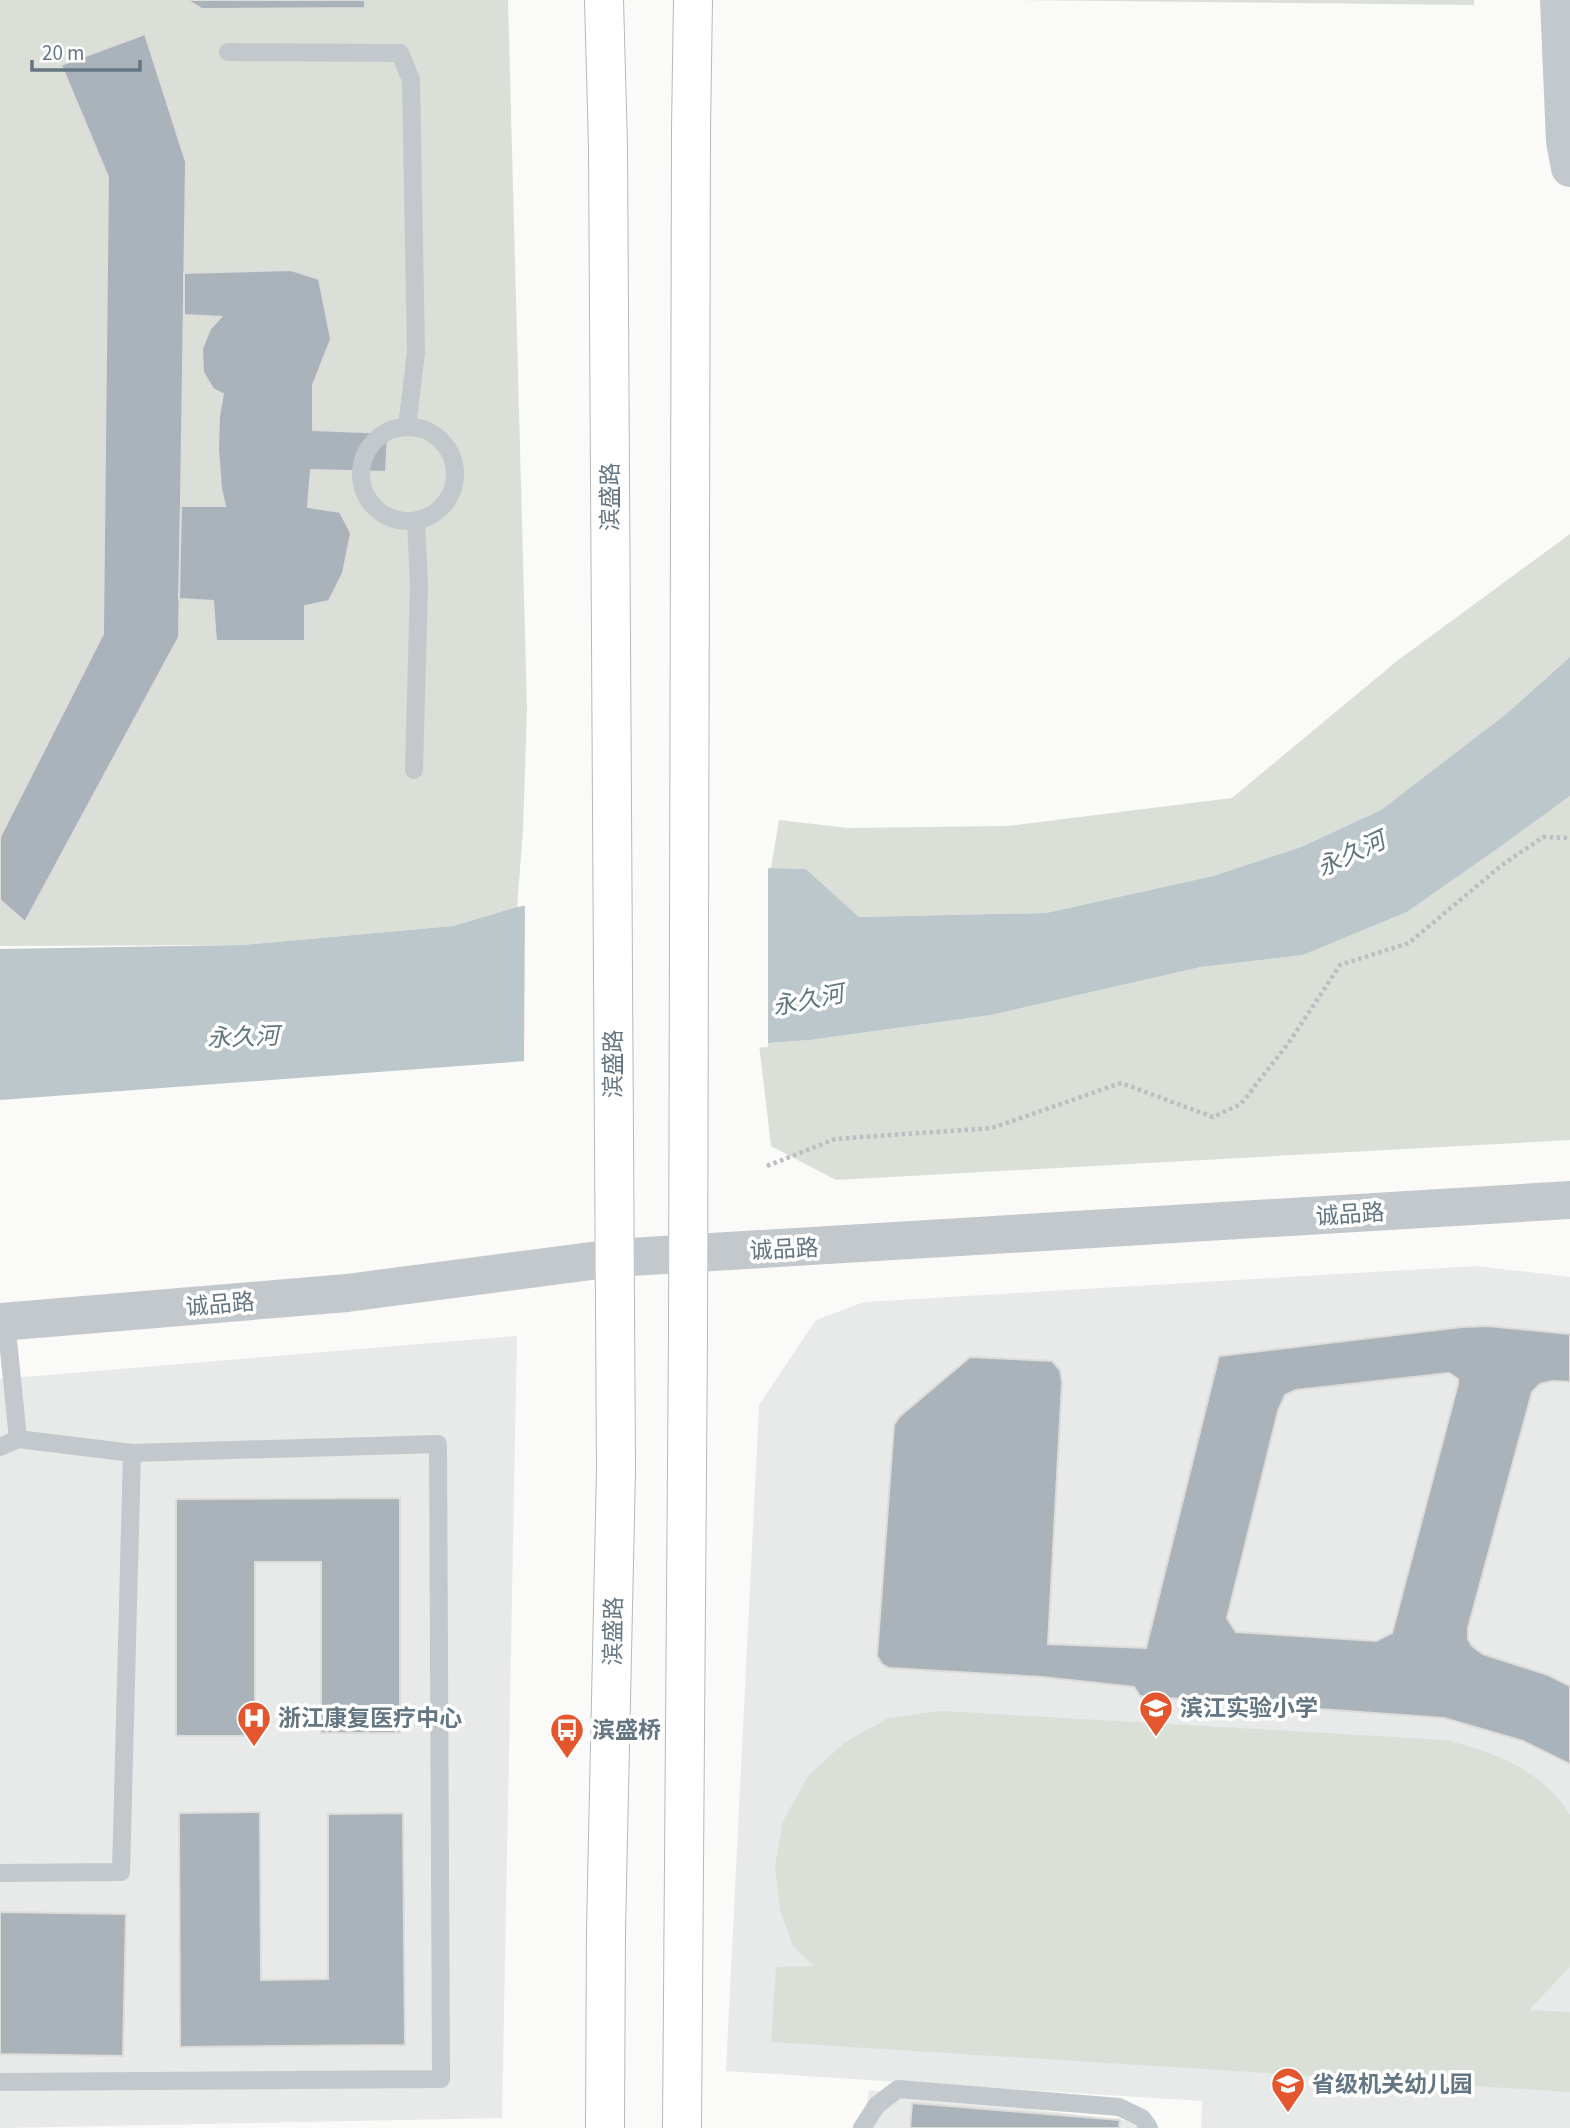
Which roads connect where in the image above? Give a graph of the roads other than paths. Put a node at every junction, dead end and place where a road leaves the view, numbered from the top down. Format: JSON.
{"nodes":[{"id":1,"x":604,"y":0,"type":"edge"},
{"id":2,"x":693,"y":0,"type":"edge"},
{"id":3,"x":1559,"y":0,"type":"edge"},
{"id":4,"x":228,"y":52,"type":"dead end"},
{"id":5,"x":1570,"y":168,"type":"edge"},
{"id":6,"x":407,"y":426,"type":"junction"},
{"id":7,"x":416,"y":521,"type":"junction"},
{"id":8,"x":414,"y":770,"type":"dead end"},
{"id":9,"x":1570,"y":1200,"type":"edge"},
{"id":10,"x":688,"y":1254,"type":"junction"},
{"id":11,"x":614,"y":1258,"type":"junction"},
{"id":12,"x":3,"y":1321,"type":"edge"},
{"id":13,"x":18,"y":1438,"type":"junction"},
{"id":14,"x":0,"y":1447,"type":"edge"},
{"id":15,"x":132,"y":1453,"type":"junction"},
{"id":16,"x":0,"y":1873,"type":"edge"},
{"id":17,"x":0,"y":2082,"type":"edge"},
{"id":18,"x":605,"y":2128,"type":"edge"},
{"id":19,"x":682,"y":2128,"type":"edge"},
{"id":20,"x":862,"y":2128,"type":"edge"},
{"id":21,"x":1149,"y":2128,"type":"edge"}],
"edges":[{"from":1,"to":11,"type":"main road","name":"滨盛路"},
{"from":2,"to":10,"type":"main road"},
{"from":3,"to":5,"type":"street"},
{"from":4,"to":6,"type":"lane"},
{"from":6,"to":7,"type":"lane"},
{"from":6,"to":7,"type":"lane"},
{"from":7,"to":8,"type":"lane"},
{"from":9,"to":10,"type":"street","name":"诚品路"},
{"from":10,"to":11,"type":"street","name":"诚品路"},
{"from":10,"to":19,"type":"main road"},
{"from":11,"to":12,"type":"street","name":"诚品路"},
{"from":11,"to":18,"type":"main road","name":"滨盛路"},
{"from":12,"to":13,"type":"lane"},
{"from":13,"to":14,"type":"lane"},
{"from":13,"to":15,"type":"lane"},
{"from":15,"to":16,"type":"lane"},
{"from":15,"to":17,"type":"lane"},
{"from":20,"to":21,"type":"lane"}]}
